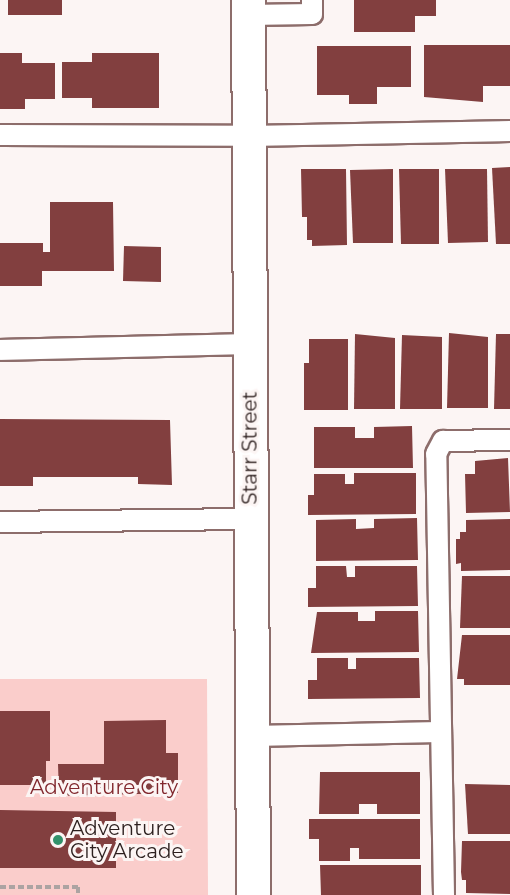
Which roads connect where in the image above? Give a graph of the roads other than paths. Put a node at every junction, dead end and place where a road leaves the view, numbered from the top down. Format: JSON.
{"nodes":[{"id":1,"x":312,"y":0,"type":"edge"},
{"id":2,"x":248,"y":7,"type":"edge"},
{"id":3,"x":510,"y":131,"type":"edge"},
{"id":4,"x":0,"y":135,"type":"edge"},
{"id":5,"x":249,"y":136,"type":"junction"},
{"id":6,"x":250,"y":344,"type":"junction"},
{"id":7,"x":0,"y":350,"type":"edge"},
{"id":8,"x":510,"y":440,"type":"edge"},
{"id":9,"x":250,"y":519,"type":"junction"},
{"id":10,"x":0,"y":522,"type":"edge"},
{"id":11,"x":441,"y":732,"type":"junction"},
{"id":12,"x":251,"y":736,"type":"junction"},
{"id":13,"x":253,"y":895,"type":"edge"},
{"id":14,"x":444,"y":895,"type":"edge"}],
"edges":[{"from":1,"to":2,"type":"lane"},
{"from":2,"to":5,"type":"street","name":"Starr Street"},
{"from":3,"to":5,"type":"lane"},
{"from":4,"to":5,"type":"lane"},
{"from":5,"to":6,"type":"street","name":"Starr Street"},
{"from":6,"to":7,"type":"lane"},
{"from":6,"to":9,"type":"street","name":"Starr Street"},
{"from":8,"to":11,"type":"lane"},
{"from":9,"to":10,"type":"lane"},
{"from":9,"to":12,"type":"street","name":"Starr Street"},
{"from":11,"to":12,"type":"lane"},
{"from":11,"to":14,"type":"lane"},
{"from":12,"to":13,"type":"street","name":"Starr Street"}]}
